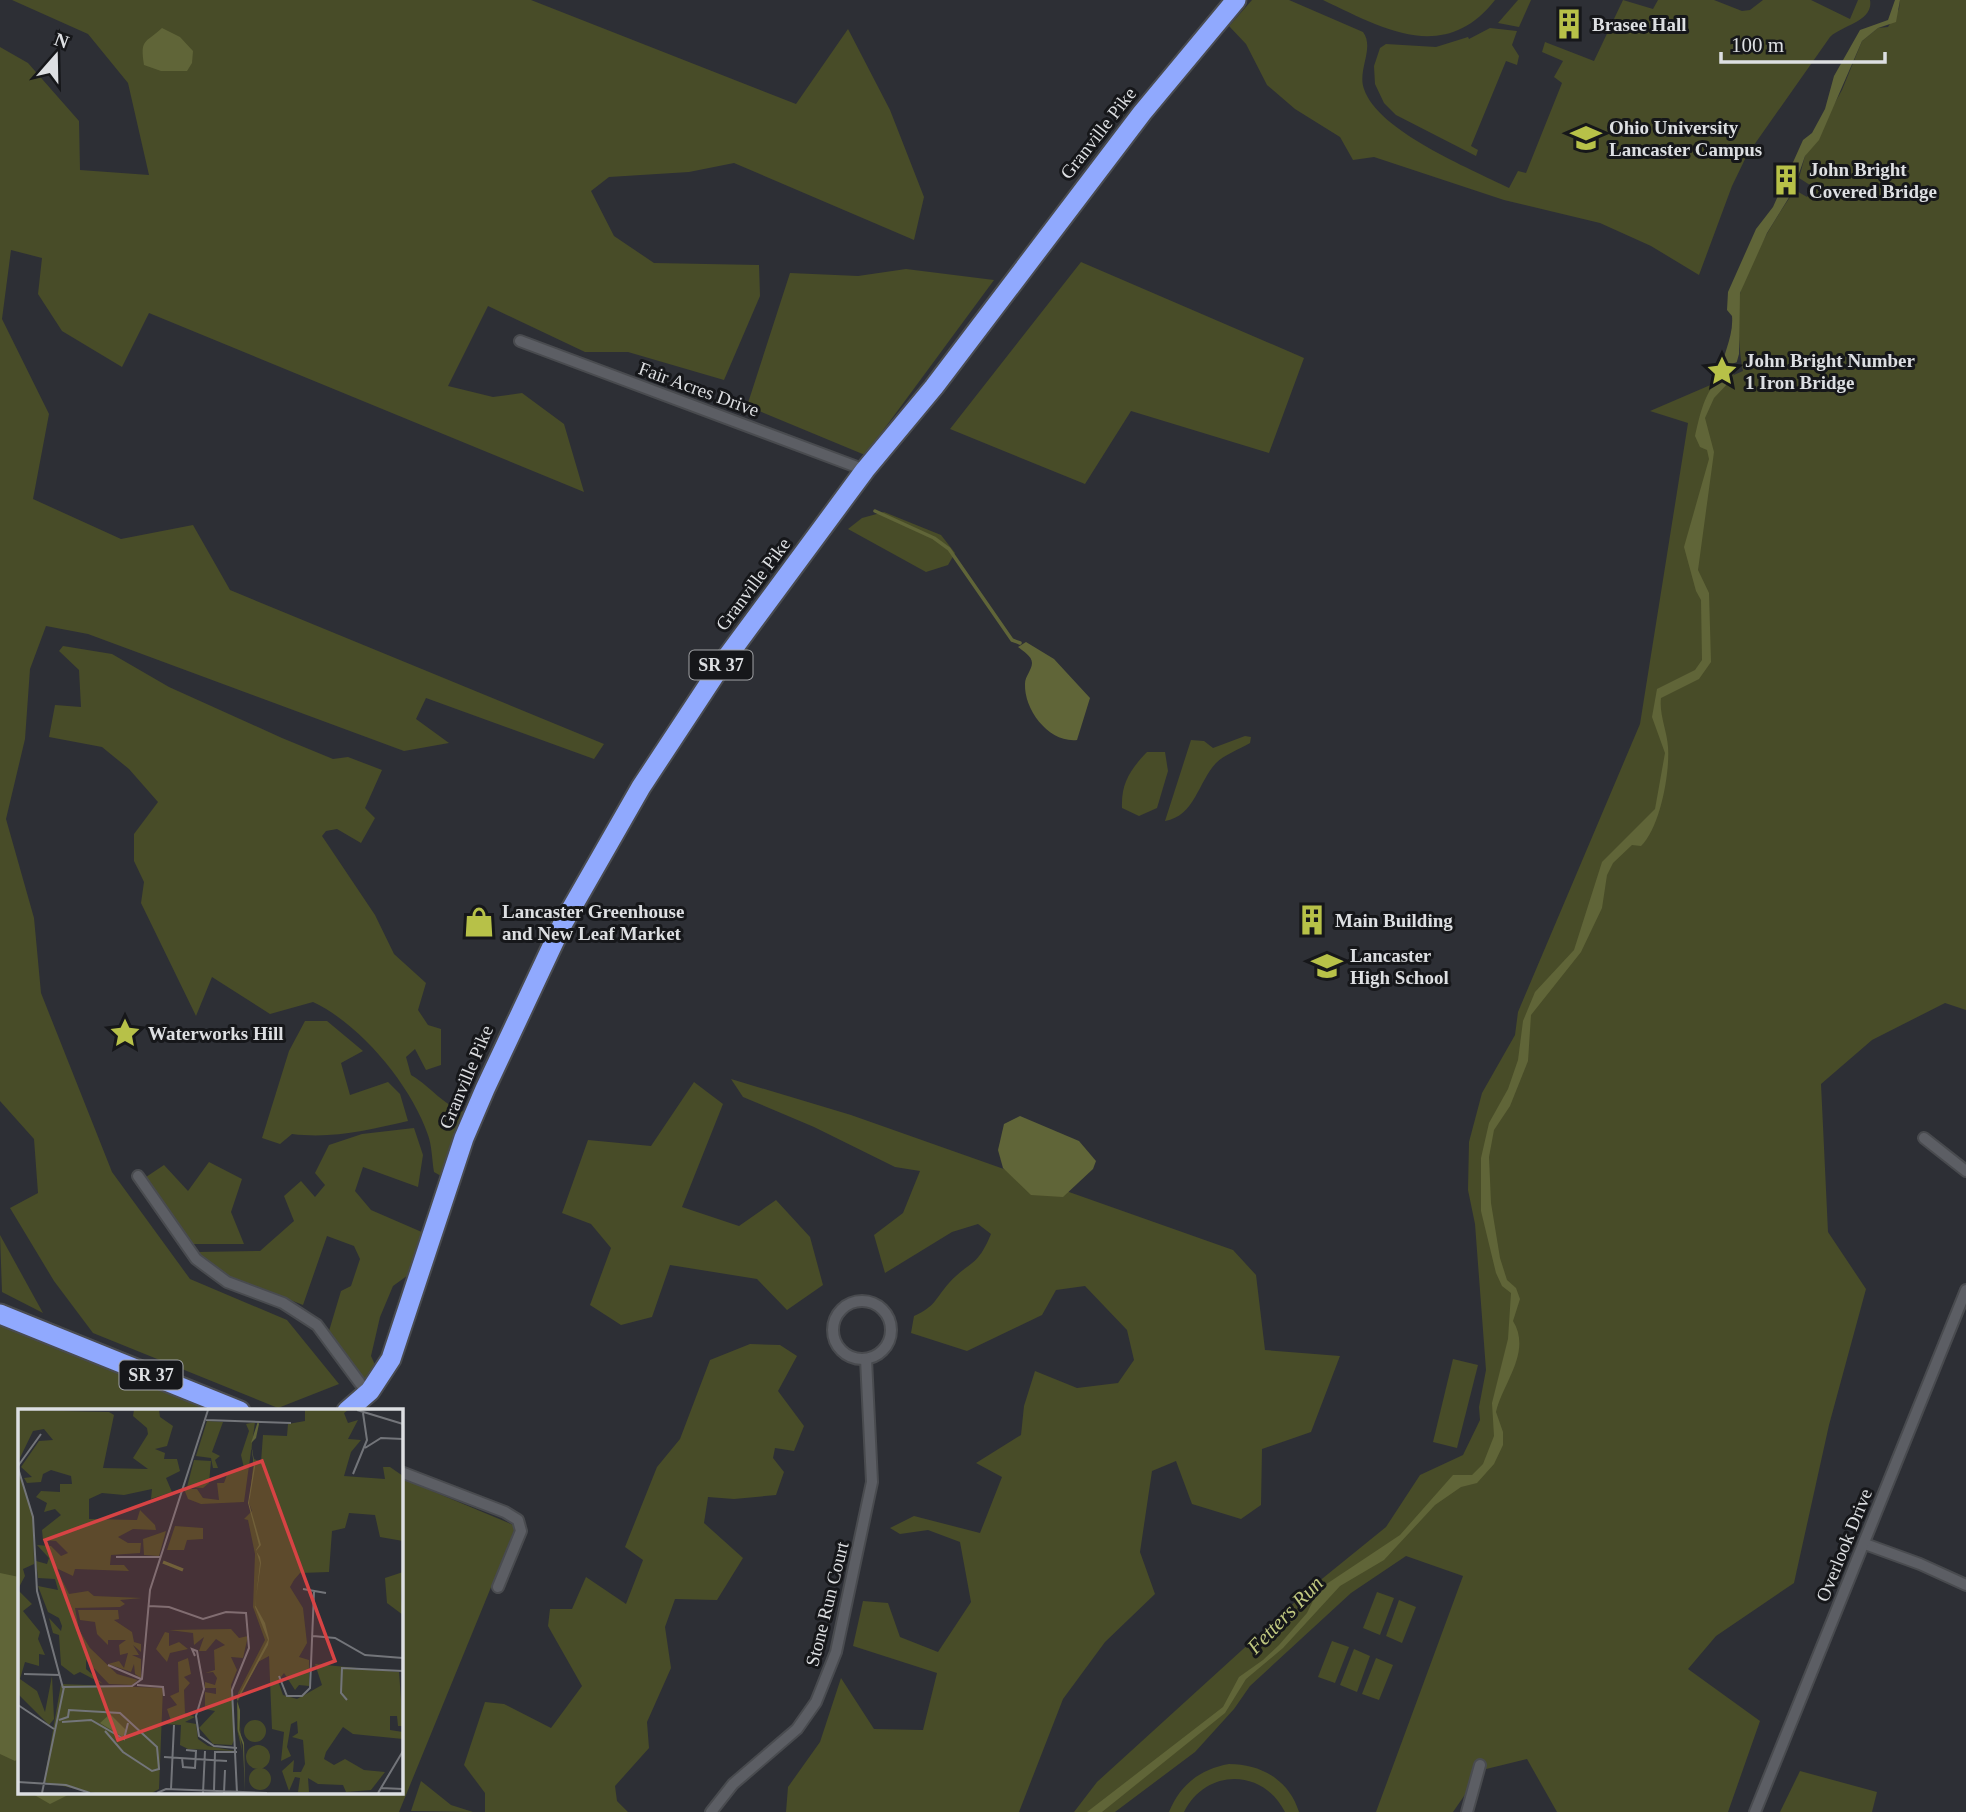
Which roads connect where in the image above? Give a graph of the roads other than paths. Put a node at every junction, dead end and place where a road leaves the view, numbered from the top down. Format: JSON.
{"nodes":[{"id":1,"x":1236,"y":0,"type":"edge"},
{"id":2,"x":520,"y":341,"type":"dead end"},
{"id":3,"x":865,"y":470,"type":"junction"},
{"id":4,"x":1924,"y":1138,"type":"dead end"},
{"id":5,"x":1966,"y":1171,"type":"edge"},
{"id":6,"x":138,"y":1176,"type":"dead end"},
{"id":7,"x":1966,"y":1290,"type":"edge"},
{"id":8,"x":0,"y":1314,"type":"edge"},
{"id":9,"x":866,"y":1359,"type":"junction"},
{"id":10,"x":368,"y":1394,"type":"junction"},
{"id":11,"x":235,"y":1409,"type":"edge"},
{"id":12,"x":349,"y":1409,"type":"edge"},
{"id":13,"x":402,"y":1472,"type":"edge"},
{"id":14,"x":1865,"y":1544,"type":"junction"},
{"id":15,"x":1966,"y":1586,"type":"edge"},
{"id":16,"x":498,"y":1587,"type":"dead end"},
{"id":17,"x":1480,"y":1765,"type":"dead end"},
{"id":18,"x":710,"y":1812,"type":"edge"},
{"id":19,"x":1467,"y":1812,"type":"edge"},
{"id":20,"x":1755,"y":1812,"type":"edge"}],
"edges":[{"from":1,"to":3,"type":"highway","name":"Granville Pike","number":"SR 37"},
{"from":2,"to":3,"type":"street","name":"Fair Acres Drive"},
{"from":3,"to":10,"type":"highway","name":"Granville Pike","number":"SR 37"},
{"from":4,"to":5,"type":"street"},
{"from":6,"to":10,"type":"street"},
{"from":7,"to":14,"type":"street","name":"Overlook Drive"},
{"from":8,"to":11,"type":"highway","number":"SR 37"},
{"from":9,"to":9,"type":"street"},
{"from":9,"to":18,"type":"street","name":"Stone Run Court"},
{"from":10,"to":12,"type":"highway","name":"Granville Pike","number":"SR 37"},
{"from":13,"to":16,"type":"street"},
{"from":14,"to":15,"type":"street"},
{"from":14,"to":20,"type":"street","name":"Overlook Drive"},
{"from":17,"to":19,"type":"street"}]}
